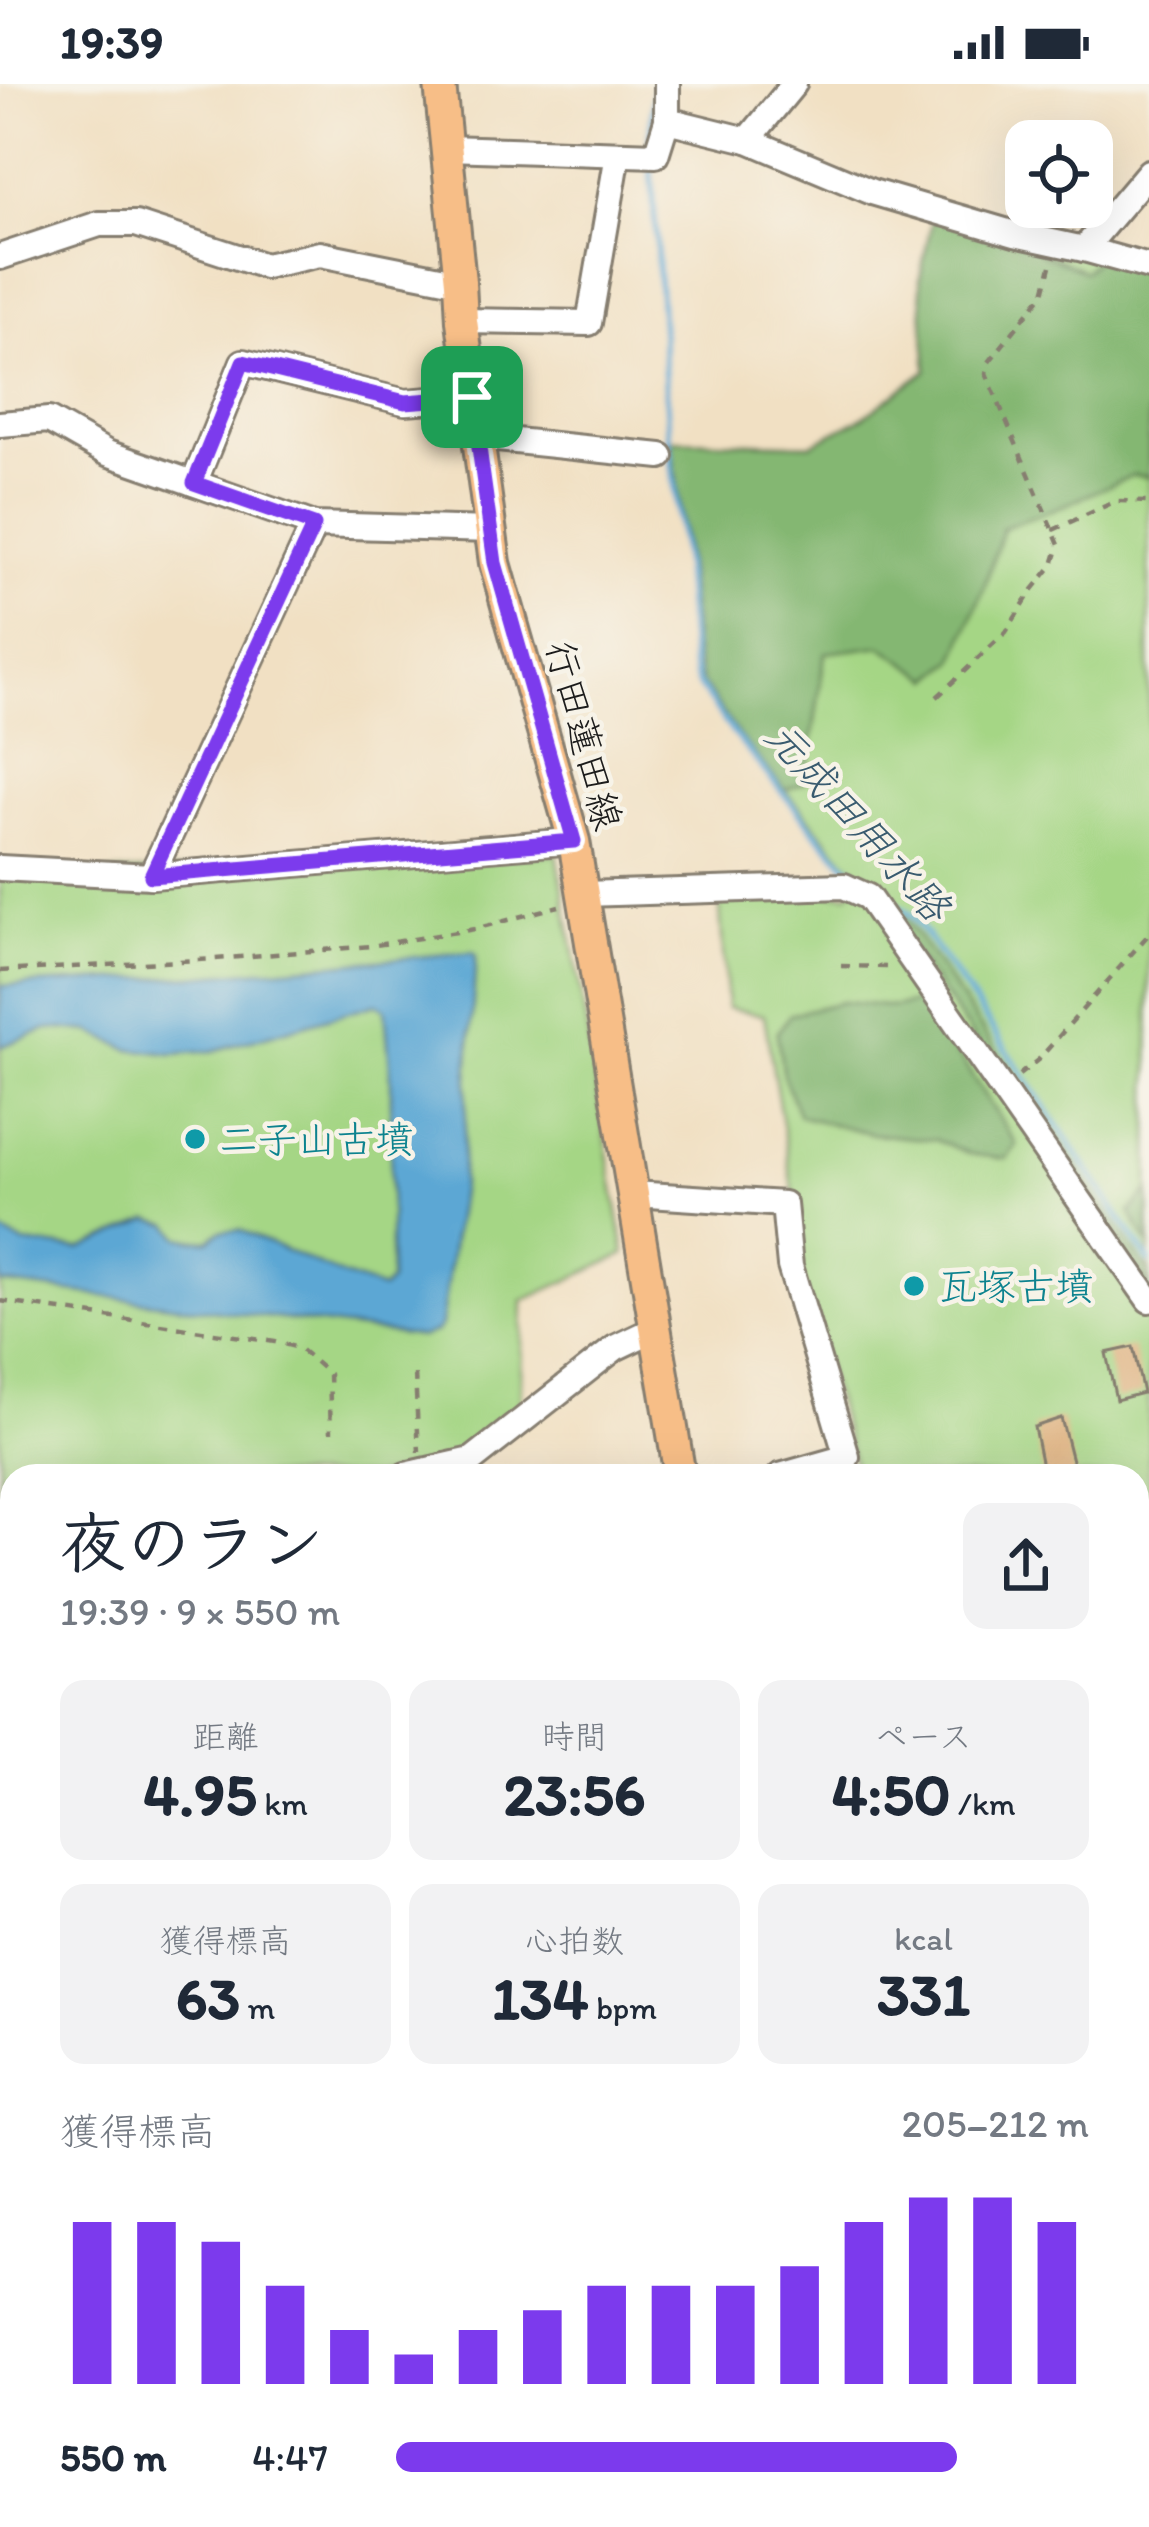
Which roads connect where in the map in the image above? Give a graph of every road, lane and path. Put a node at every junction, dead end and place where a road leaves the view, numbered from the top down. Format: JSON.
{"nodes":[{"id":1,"x":440,"y":84,"type":"edge"},
{"id":2,"x":667,"y":84,"type":"edge"},
{"id":3,"x":794,"y":84,"type":"edge"},
{"id":4,"x":667,"y":120,"type":"junction"},
{"id":5,"x":748,"y":140,"type":"junction"},
{"id":6,"x":447,"y":148,"type":"junction"},
{"id":7,"x":638,"y":154,"type":"junction"},
{"id":8,"x":1149,"y":172,"type":"edge"},
{"id":9,"x":1056,"y":243,"type":"junction"},
{"id":10,"x":1084,"y":249,"type":"junction"},
{"id":11,"x":0,"y":257,"type":"edge"},
{"id":12,"x":1149,"y":267,"type":"edge"},
{"id":13,"x":460,"y":282,"type":"junction"},
{"id":14,"x":462,"y":321,"type":"junction"},
{"id":15,"x":472,"y":397,"type":"junction"},
{"id":16,"x":0,"y":424,"type":"edge"},
{"id":17,"x":478,"y":436,"type":"junction"},
{"id":18,"x":661,"y":456,"type":"dead end"},
{"id":19,"x":194,"y":483,"type":"junction"},
{"id":20,"x":1149,"y":502,"type":"edge"},
{"id":21,"x":314,"y":525,"type":"junction"},
{"id":22,"x":490,"y":530,"type":"junction"},
{"id":23,"x":1053,"y":530,"type":"junction"},
{"id":24,"x":938,"y":697,"type":"dead end"},
{"id":25,"x":574,"y":841,"type":"junction"},
{"id":26,"x":0,"y":868,"type":"edge"},
{"id":27,"x":151,"y":876,"type":"junction"},
{"id":28,"x":576,"y":898,"type":"junction"},
{"id":29,"x":1149,"y":934,"type":"edge"},
{"id":30,"x":841,"y":966,"type":"dead end"},
{"id":31,"x":915,"y":967,"type":"junction"},
{"id":32,"x":0,"y":971,"type":"edge"},
{"id":33,"x":1016,"y":1078,"type":"dead end"},
{"id":34,"x":634,"y":1194,"type":"junction"},
{"id":35,"x":1149,"y":1300,"type":"edge"},
{"id":36,"x":0,"y":1301,"type":"edge"},
{"id":37,"x":658,"y":1328,"type":"junction"},
{"id":38,"x":416,"y":1374,"type":"dead end"},
{"id":39,"x":331,"y":1432,"type":"dead end"},
{"id":40,"x":415,"y":1464,"type":"edge"},
{"id":41,"x":479,"y":1464,"type":"edge"},
{"id":42,"x":675,"y":1464,"type":"edge"},
{"id":43,"x":822,"y":1464,"type":"edge"}],
"edges":[{"from":1,"to":6,"type":"main road","name":"行田蓮田線"},
{"from":2,"to":4,"type":"street"},
{"from":3,"to":5,"type":"street"},
{"from":4,"to":5,"type":"street"},
{"from":4,"to":7,"type":"street"},
{"from":5,"to":9,"type":"street"},
{"from":6,"to":7,"type":"street"},
{"from":6,"to":13,"type":"main road","name":"行田蓮田線"},
{"from":7,"to":14,"type":"street"},
{"from":8,"to":10,"type":"street"},
{"from":9,"to":10,"type":"street"},
{"from":9,"to":23,"type":"path"},
{"from":10,"to":12,"type":"street"},
{"from":11,"to":13,"type":"street"},
{"from":13,"to":14,"type":"main road","name":"行田蓮田線"},
{"from":14,"to":15,"type":"main road","name":"行田蓮田線"},
{"from":15,"to":17,"type":"main road","name":"行田蓮田線"},
{"from":15,"to":19,"type":"street"},
{"from":16,"to":19,"type":"street"},
{"from":17,"to":18,"type":"street"},
{"from":17,"to":22,"type":"main road","name":"行田蓮田線"},
{"from":19,"to":21,"type":"street"},
{"from":20,"to":23,"type":"path"},
{"from":21,"to":22,"type":"street"},
{"from":21,"to":27,"type":"street"},
{"from":22,"to":25,"type":"main road","name":"行田蓮田線"},
{"from":23,"to":24,"type":"path"},
{"from":25,"to":27,"type":"street"},
{"from":25,"to":28,"type":"main road","name":"行田蓮田線"},
{"from":26,"to":27,"type":"street"},
{"from":28,"to":31,"type":"street"},
{"from":28,"to":32,"type":"path"},
{"from":28,"to":34,"type":"main road","name":"行田蓮田線"},
{"from":29,"to":33,"type":"path"},
{"from":30,"to":31,"type":"path"},
{"from":31,"to":35,"type":"street"},
{"from":34,"to":37,"type":"main road","name":"行田蓮田線"},
{"from":34,"to":43,"type":"street"},
{"from":36,"to":39,"type":"path"},
{"from":37,"to":41,"type":"street"},
{"from":37,"to":42,"type":"main road","name":"行田蓮田線"},
{"from":38,"to":40,"type":"path"}]}
